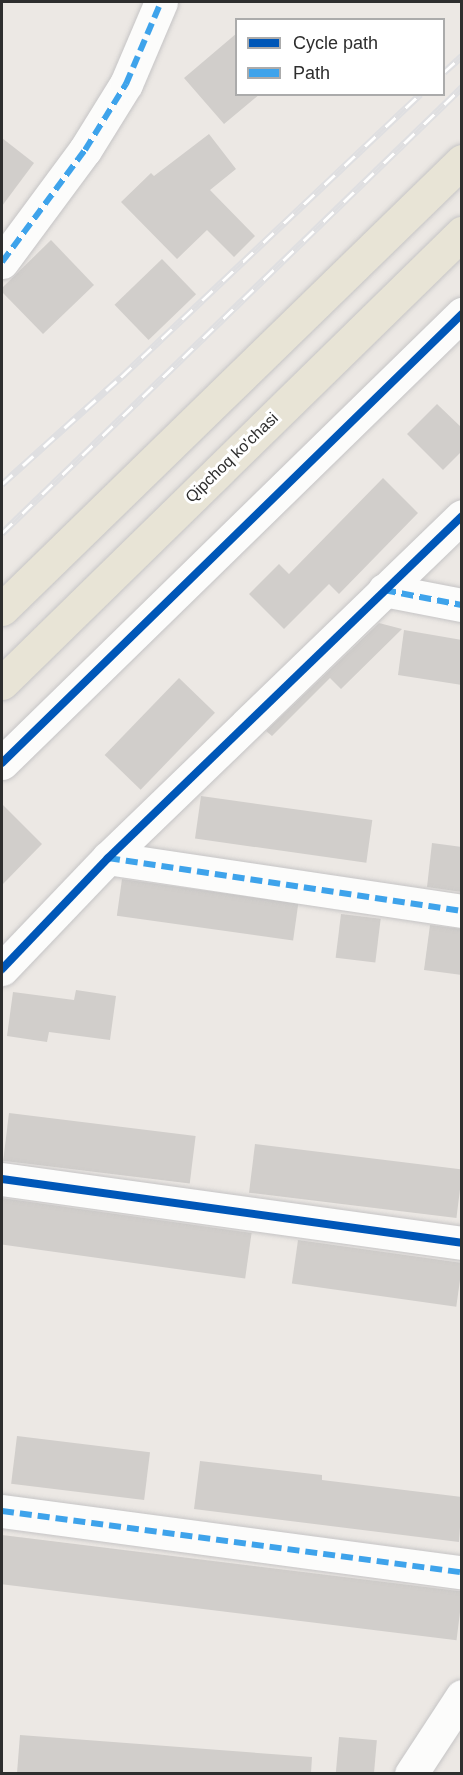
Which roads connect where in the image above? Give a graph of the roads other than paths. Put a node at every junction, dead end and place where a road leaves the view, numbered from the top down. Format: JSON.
{"nodes":[{"id":1,"x":161,"y":2,"type":"edge"},
{"id":2,"x":462,"y":161,"type":"edge"},
{"id":3,"x":462,"y":233,"type":"edge"},
{"id":4,"x":2,"y":262,"type":"edge"},
{"id":5,"x":462,"y":314,"type":"edge"},
{"id":6,"x":462,"y":516,"type":"edge"},
{"id":7,"x":384,"y":590,"type":"junction"},
{"id":8,"x":462,"y":605,"type":"edge"},
{"id":9,"x":2,"y":609,"type":"edge"},
{"id":10,"x":2,"y":682,"type":"edge"},
{"id":11,"x":2,"y":763,"type":"edge"},
{"id":12,"x":108,"y":858,"type":"junction"},
{"id":13,"x":462,"y":910,"type":"edge"},
{"id":14,"x":2,"y":969,"type":"edge"},
{"id":15,"x":2,"y":1179,"type":"edge"},
{"id":16,"x":462,"y":1243,"type":"edge"},
{"id":17,"x":2,"y":1511,"type":"edge"},
{"id":18,"x":462,"y":1572,"type":"edge"},
{"id":19,"x":462,"y":1696,"type":"edge"},
{"id":20,"x":411,"y":1773,"type":"edge"}],
"edges":[{"from":1,"to":4,"type":"street"},
{"from":2,"to":9,"type":"main road"},
{"from":3,"to":10,"type":"main road","name":"Qipchoq ko'chasi"},
{"from":5,"to":11,"type":"street"},
{"from":6,"to":7,"type":"street"},
{"from":7,"to":8,"type":"street"},
{"from":7,"to":12,"type":"street"},
{"from":12,"to":13,"type":"street"},
{"from":12,"to":14,"type":"street"},
{"from":15,"to":16,"type":"street"},
{"from":17,"to":18,"type":"street"},
{"from":19,"to":20,"type":"street"}]}
